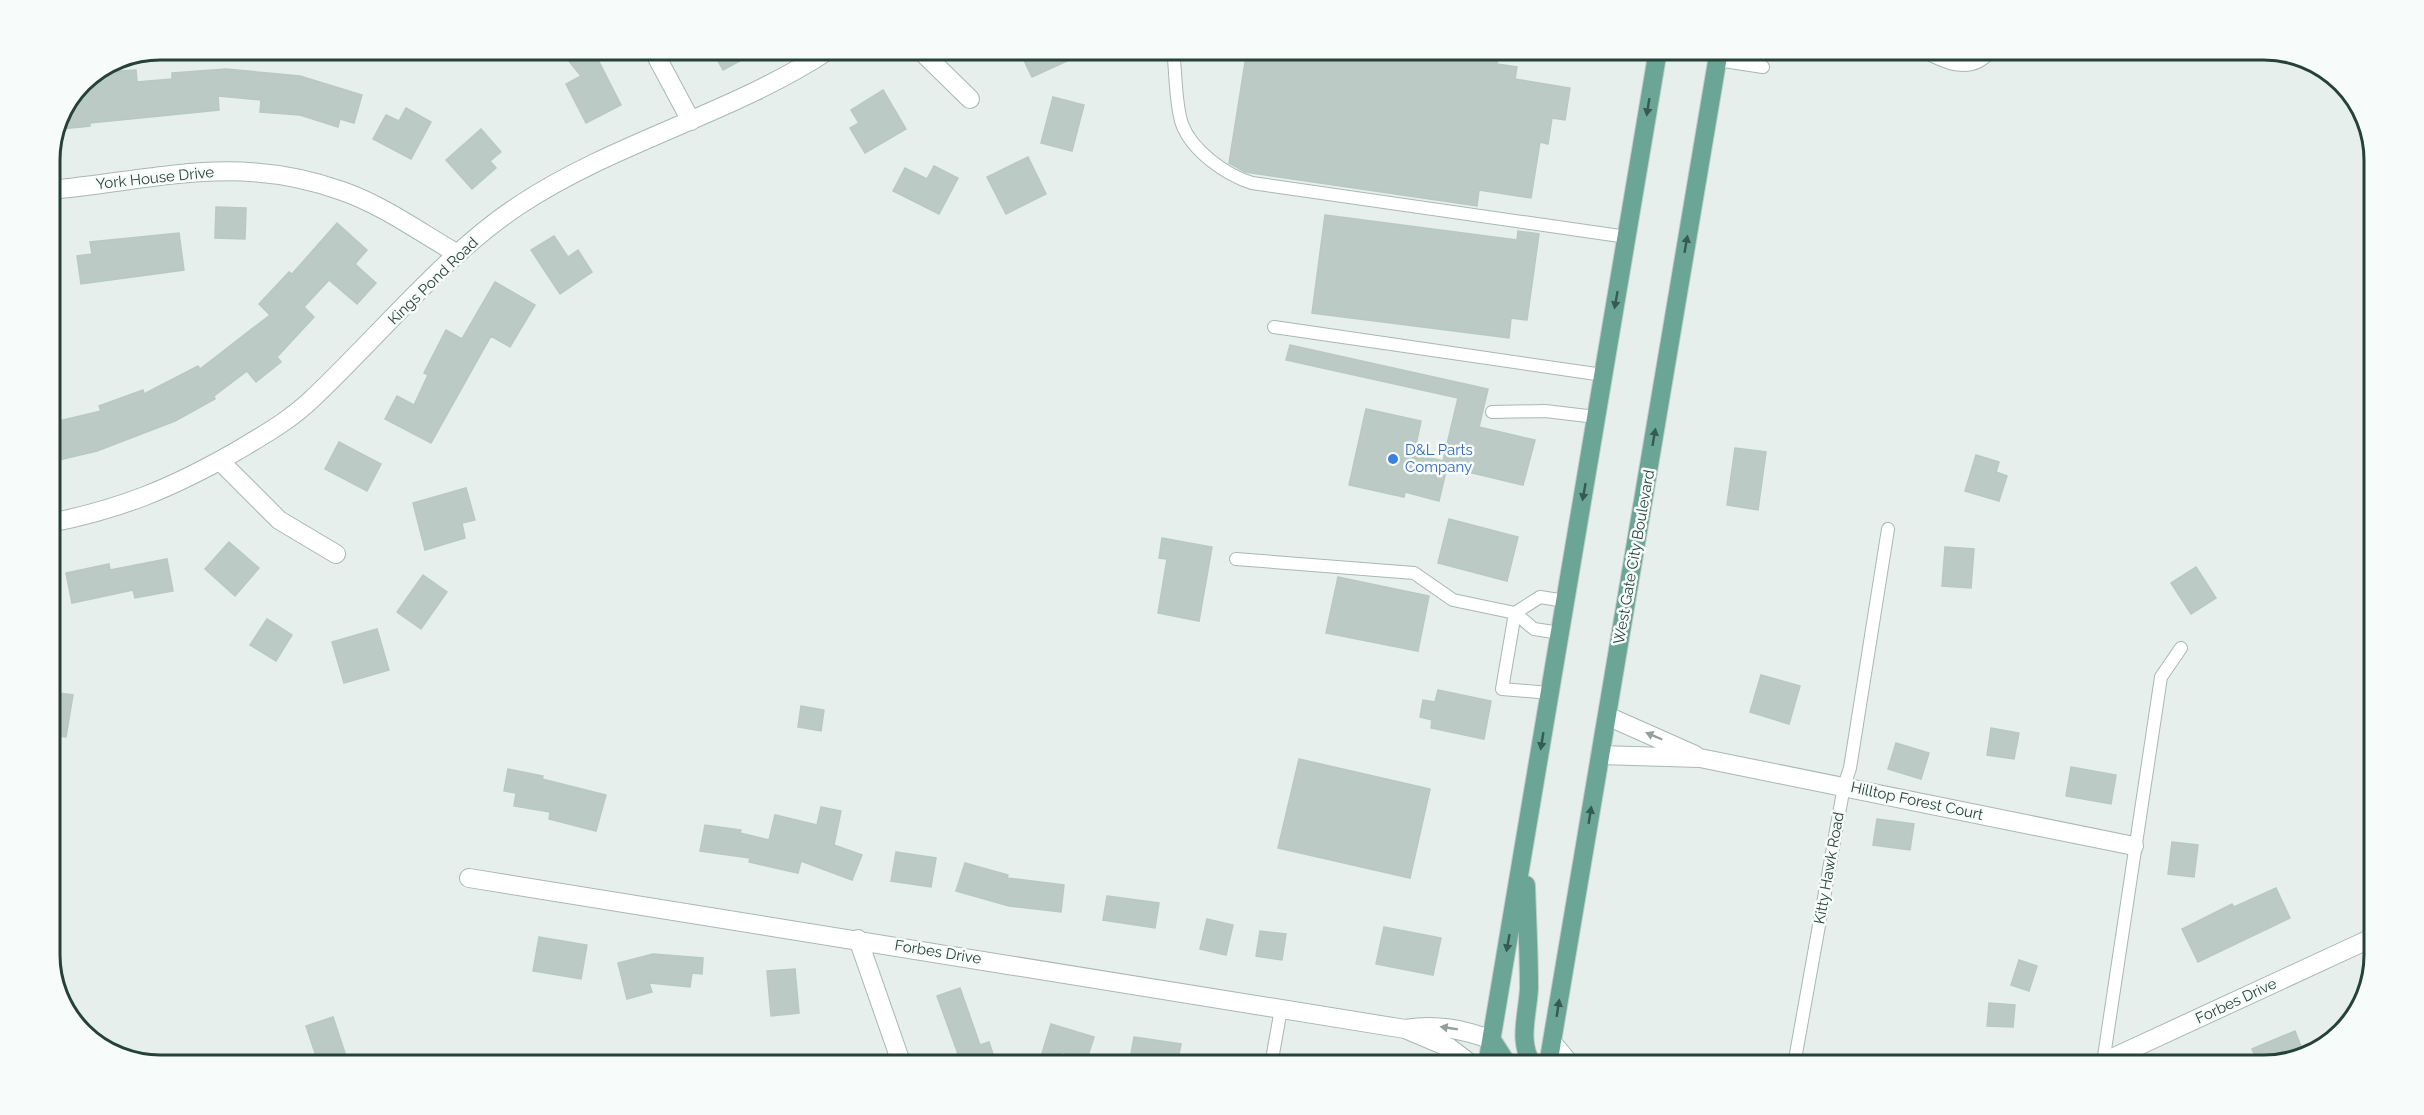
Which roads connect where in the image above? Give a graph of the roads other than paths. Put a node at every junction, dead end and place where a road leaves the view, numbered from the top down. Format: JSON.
{"nodes":[{"id":1,"x":657,"y":60,"type":"edge"},
{"id":2,"x":814,"y":60,"type":"edge"},
{"id":3,"x":930,"y":60,"type":"edge"},
{"id":4,"x":1174,"y":60,"type":"edge"},
{"id":5,"x":1656,"y":60,"type":"edge"},
{"id":6,"x":1717,"y":60,"type":"edge"},
{"id":7,"x":1737,"y":60,"type":"edge"},
{"id":8,"x":1940,"y":60,"type":"edge"},
{"id":9,"x":1979,"y":60,"type":"edge"},
{"id":10,"x":1763,"y":67,"type":"dead end"},
{"id":11,"x":970,"y":99,"type":"dead end"},
{"id":12,"x":691,"y":121,"type":"junction"},
{"id":13,"x":60,"y":189,"type":"edge"},
{"id":14,"x":1627,"y":237,"type":"junction"},
{"id":15,"x":458,"y":254,"type":"junction"},
{"id":16,"x":1274,"y":327,"type":"dead end"},
{"id":17,"x":1603,"y":375,"type":"junction"},
{"id":18,"x":1492,"y":412,"type":"dead end"},
{"id":19,"x":1596,"y":417,"type":"junction"},
{"id":20,"x":220,"y":460,"type":"junction"},
{"id":21,"x":60,"y":521,"type":"edge"},
{"id":22,"x":1888,"y":529,"type":"dead end"},
{"id":23,"x":336,"y":554,"type":"dead end"},
{"id":24,"x":1236,"y":559,"type":"dead end"},
{"id":25,"x":1565,"y":602,"type":"junction"},
{"id":26,"x":1515,"y":613,"type":"junction"},
{"id":27,"x":1560,"y":633,"type":"junction"},
{"id":28,"x":2181,"y":648,"type":"dead end"},
{"id":29,"x":1550,"y":693,"type":"junction"},
{"id":30,"x":1607,"y":716,"type":"junction"},
{"id":31,"x":1600,"y":756,"type":"junction"},
{"id":32,"x":1700,"y":758,"type":"junction"},
{"id":33,"x":1844,"y":786,"type":"junction"},
{"id":34,"x":1524,"y":844,"type":"junction"},
{"id":35,"x":2134,"y":846,"type":"junction"},
{"id":36,"x":469,"y":878,"type":"dead end"},
{"id":37,"x":858,"y":939,"type":"junction"},
{"id":38,"x":2364,"y":942,"type":"edge"},
{"id":39,"x":1281,"y":1009,"type":"junction"},
{"id":40,"x":1406,"y":1029,"type":"junction"},
{"id":41,"x":1492,"y":1040,"type":"junction"},
{"id":42,"x":1552,"y":1042,"type":"junction"},
{"id":43,"x":899,"y":1055,"type":"edge"},
{"id":44,"x":1272,"y":1055,"type":"edge"},
{"id":45,"x":1459,"y":1055,"type":"edge"},
{"id":46,"x":1489,"y":1055,"type":"edge"},
{"id":47,"x":1502,"y":1055,"type":"edge"},
{"id":48,"x":1528,"y":1055,"type":"edge"},
{"id":49,"x":1550,"y":1055,"type":"edge"},
{"id":50,"x":1563,"y":1055,"type":"edge"},
{"id":51,"x":1796,"y":1055,"type":"edge"},
{"id":52,"x":2101,"y":1055,"type":"edge"},
{"id":53,"x":2119,"y":1055,"type":"edge"}],
"edges":[{"from":1,"to":12,"type":"street"},
{"from":2,"to":12,"type":"street","name":"Kings Pond Road"},
{"from":3,"to":11,"type":"street"},
{"from":4,"to":14,"type":"lane"},
{"from":5,"to":14,"type":"main road","one_way":true},
{"from":30,"to":6,"type":"main road","name":"West Gate City Boulevard","one_way":true},
{"from":7,"to":10,"type":"lane"},
{"from":8,"to":9,"type":"lane"},
{"from":12,"to":15,"type":"street","name":"Kings Pond Road"},
{"from":13,"to":15,"type":"street","name":"York House Drive"},
{"from":14,"to":17,"type":"main road","one_way":true},
{"from":15,"to":20,"type":"street","name":"Kings Pond Road"},
{"from":16,"to":17,"type":"lane"},
{"from":17,"to":19,"type":"main road"},
{"from":18,"to":19,"type":"lane"},
{"from":19,"to":25,"type":"main road","one_way":true},
{"from":20,"to":21,"type":"street","name":"Kings Pond Road"},
{"from":20,"to":23,"type":"street"},
{"from":22,"to":33,"type":"lane","name":"Kitty Hawk Road"},
{"from":24,"to":26,"type":"lane"},
{"from":25,"to":26,"type":"lane"},
{"from":25,"to":27,"type":"main road"},
{"from":26,"to":27,"type":"lane"},
{"from":26,"to":29,"type":"lane"},
{"from":27,"to":29,"type":"main road"},
{"from":28,"to":35,"type":"lane"},
{"from":29,"to":34,"type":"main road","one_way":true},
{"from":30,"to":31,"type":"main road","name":"West Gate City Boulevard"},
{"from":32,"to":30,"type":"street","name":"Hilltop Forest Court","one_way":true},
{"from":31,"to":32,"type":"street","name":"Hilltop Forest Court"},
{"from":42,"to":31,"type":"main road","name":"West Gate City Boulevard","one_way":true},
{"from":32,"to":33,"type":"street","name":"Hilltop Forest Court"},
{"from":33,"to":35,"type":"street","name":"Hilltop Forest Court"},
{"from":33,"to":51,"type":"lane","name":"Kitty Hawk Road"},
{"from":34,"to":41,"type":"main road","one_way":true},
{"from":34,"to":48,"type":"main road"},
{"from":35,"to":52,"type":"lane"},
{"from":36,"to":37,"type":"street","name":"Forbes Drive"},
{"from":37,"to":39,"type":"street","name":"Forbes Drive"},
{"from":37,"to":43,"type":"street"},
{"from":38,"to":53,"type":"street","name":"Forbes Drive"},
{"from":39,"to":40,"type":"street","name":"Forbes Drive"},
{"from":39,"to":44,"type":"lane"},
{"from":41,"to":40,"type":"street","name":"Forbes Drive","one_way":true},
{"from":40,"to":45,"type":"street","name":"Forbes Drive"},
{"from":41,"to":46,"type":"main road"},
{"from":41,"to":47,"type":"main road"},
{"from":42,"to":49,"type":"main road","name":"West Gate City Boulevard"},
{"from":42,"to":50,"type":"street"}]}
